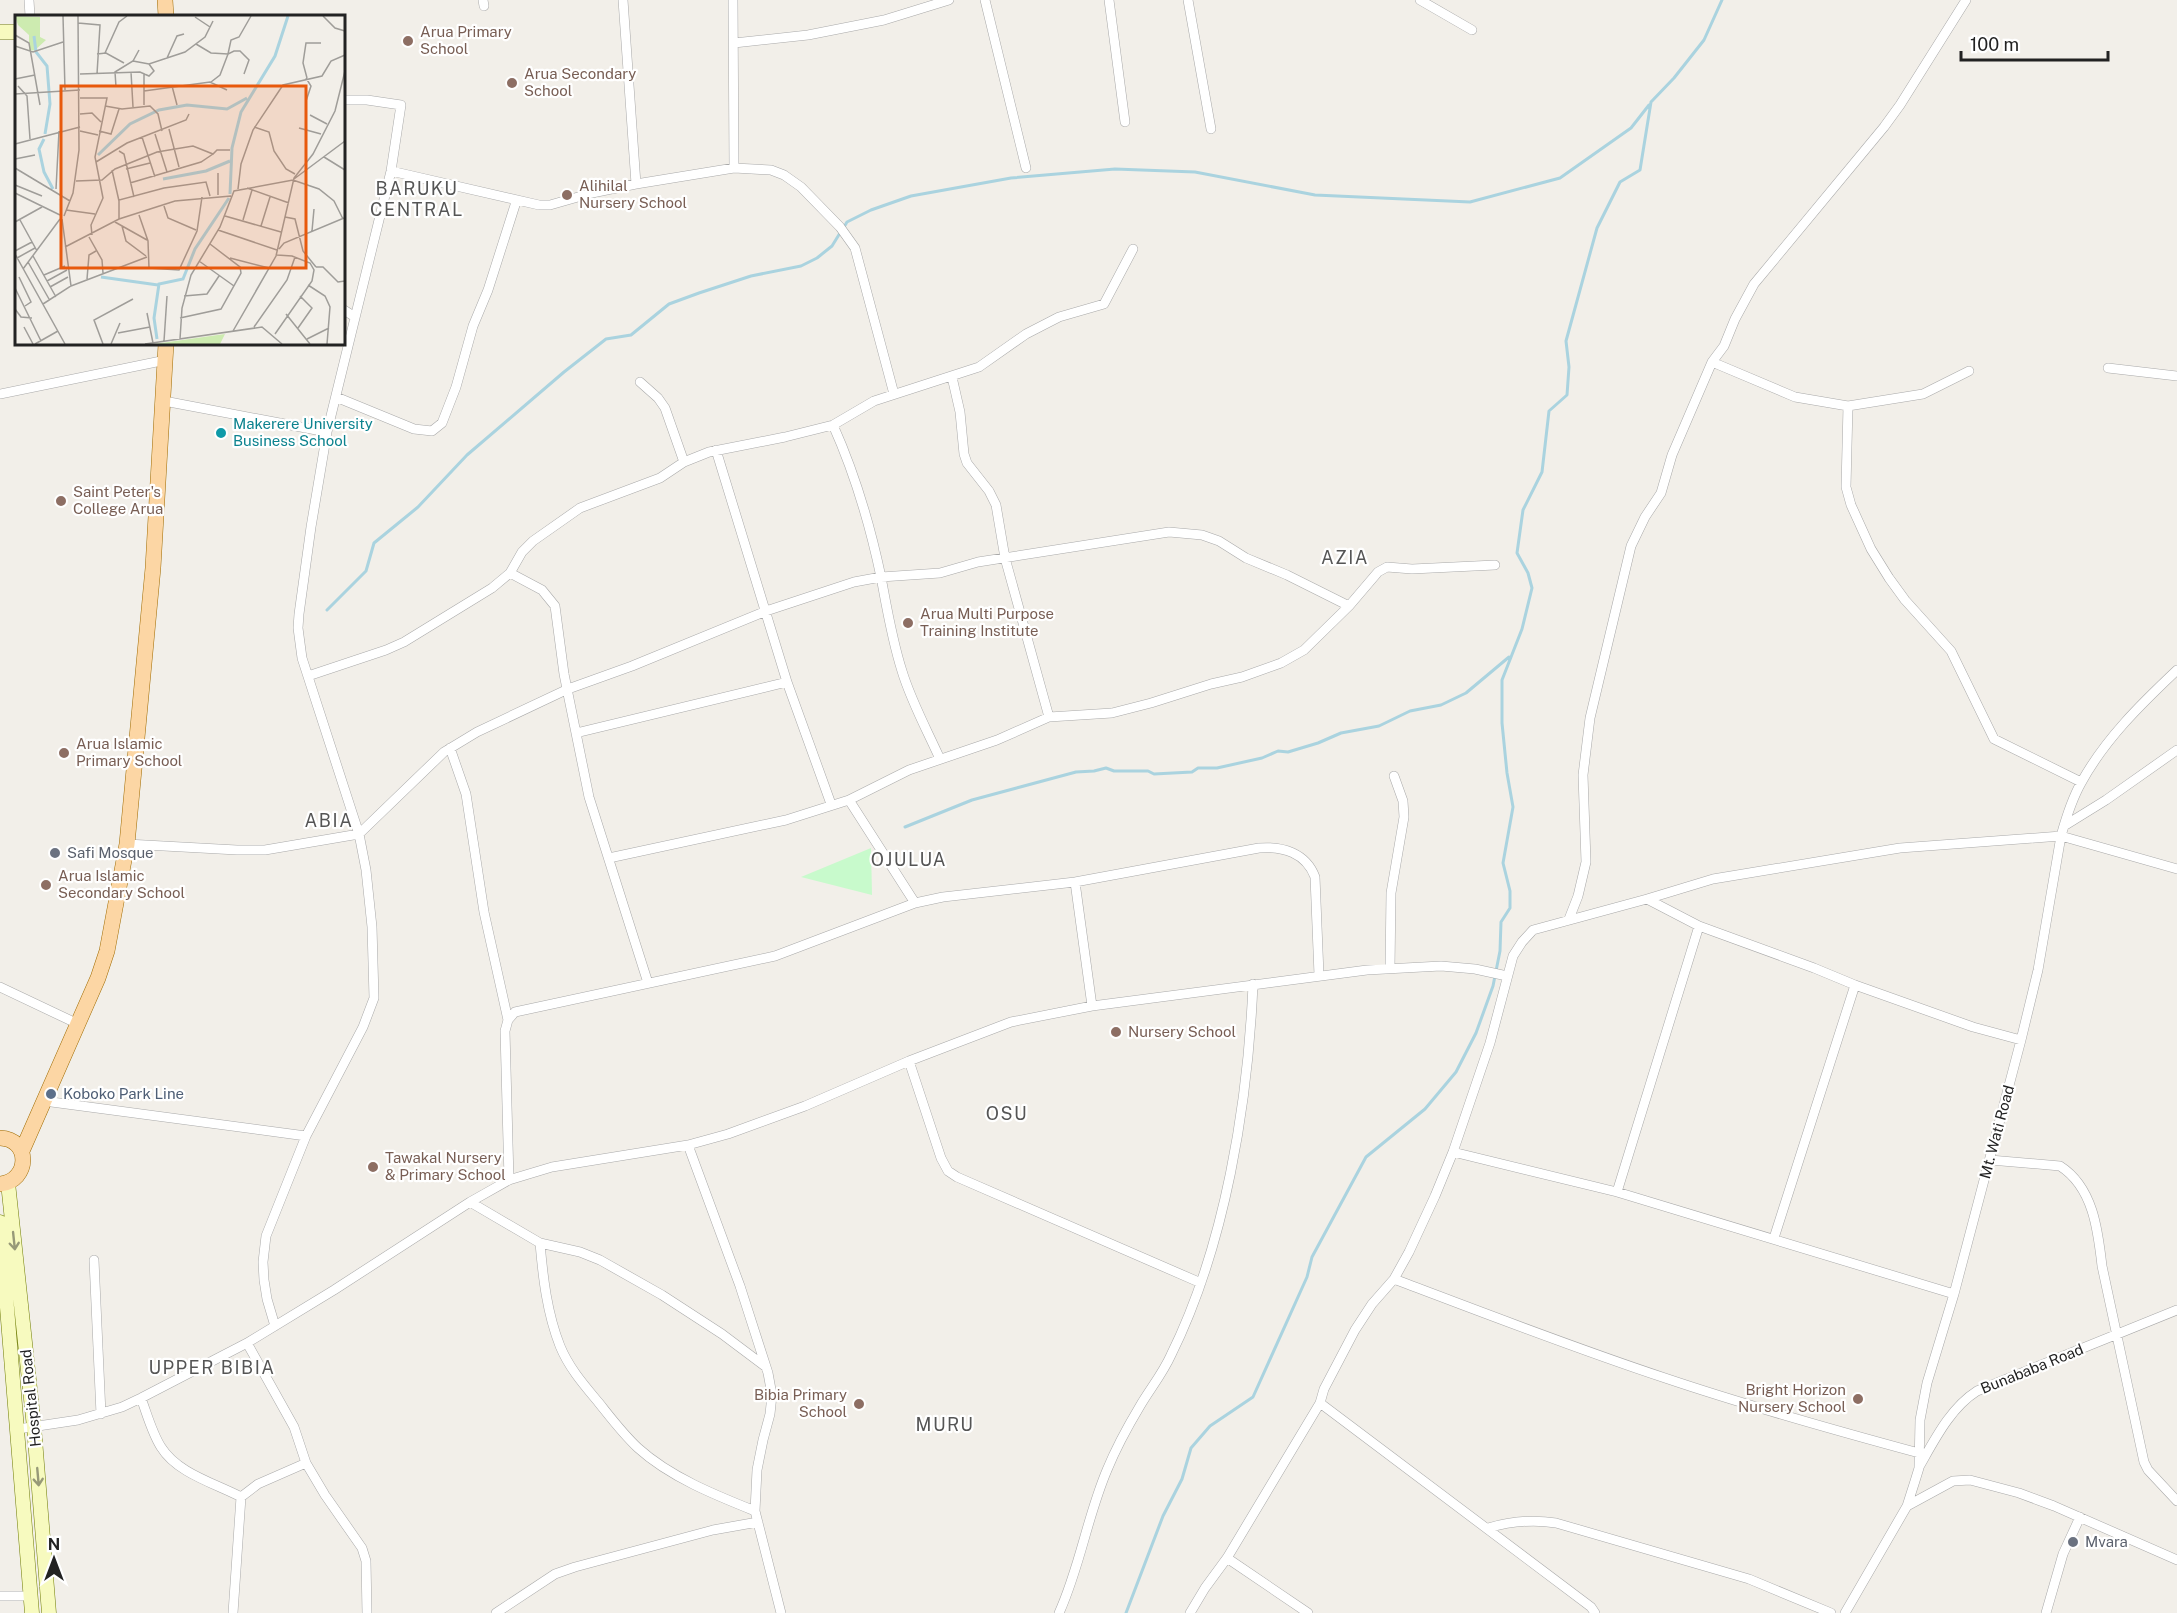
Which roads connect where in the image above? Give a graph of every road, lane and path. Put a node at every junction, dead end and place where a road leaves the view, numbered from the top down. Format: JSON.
{"nodes":[{"id":1,"x":165,"y":0,"type":"edge"},
{"id":2,"x":623,"y":0,"type":"edge"},
{"id":3,"x":733,"y":0,"type":"edge"},
{"id":4,"x":949,"y":0,"type":"edge"},
{"id":5,"x":985,"y":0,"type":"edge"},
{"id":6,"x":1109,"y":0,"type":"edge"},
{"id":7,"x":1188,"y":0,"type":"edge"},
{"id":8,"x":1420,"y":0,"type":"edge"},
{"id":9,"x":1966,"y":0,"type":"edge"},
{"id":10,"x":166,"y":15,"type":"edge"},
{"id":11,"x":1472,"y":30,"type":"dead end"},
{"id":12,"x":734,"y":43,"type":"junction"},
{"id":13,"x":345,"y":100,"type":"edge"},
{"id":14,"x":1125,"y":122,"type":"dead end"},
{"id":15,"x":1211,"y":129,"type":"dead end"},
{"id":16,"x":734,"y":168,"type":"junction"},
{"id":17,"x":1026,"y":168,"type":"dead end"},
{"id":18,"x":391,"y":171,"type":"junction"},
{"id":19,"x":636,"y":184,"type":"junction"},
{"id":20,"x":516,"y":202,"type":"junction"},
{"id":21,"x":1133,"y":249,"type":"dead end"},
{"id":22,"x":345,"y":311,"type":"edge"},
{"id":23,"x":355,"y":317,"type":"junction"},
{"id":24,"x":166,"y":345,"type":"edge"},
{"id":25,"x":166,"y":360,"type":"junction"},
{"id":26,"x":1712,"y":362,"type":"junction"},
{"id":27,"x":2108,"y":368,"type":"dead end"},
{"id":28,"x":1969,"y":371,"type":"dead end"},
{"id":29,"x":2177,"y":376,"type":"edge"},
{"id":30,"x":952,"y":377,"type":"junction"},
{"id":31,"x":640,"y":382,"type":"dead end"},
{"id":32,"x":0,"y":394,"type":"edge"},
{"id":33,"x":894,"y":394,"type":"junction"},
{"id":34,"x":336,"y":397,"type":"junction"},
{"id":35,"x":164,"y":401,"type":"junction"},
{"id":36,"x":1848,"y":406,"type":"junction"},
{"id":37,"x":833,"y":425,"type":"junction"},
{"id":38,"x":327,"y":432,"type":"junction"},
{"id":39,"x":716,"y":450,"type":"junction"},
{"id":40,"x":684,"y":462,"type":"junction"},
{"id":41,"x":1005,"y":558,"type":"junction"},
{"id":42,"x":1495,"y":565,"type":"dead end"},
{"id":43,"x":510,"y":573,"type":"junction"},
{"id":44,"x":881,"y":577,"type":"junction"},
{"id":45,"x":1350,"y":606,"type":"junction"},
{"id":46,"x":766,"y":610,"type":"junction"},
{"id":47,"x":2177,"y":670,"type":"edge"},
{"id":48,"x":308,"y":676,"type":"junction"},
{"id":49,"x":787,"y":682,"type":"junction"},
{"id":50,"x":568,"y":689,"type":"junction"},
{"id":51,"x":1049,"y":717,"type":"junction"},
{"id":52,"x":576,"y":733,"type":"junction"},
{"id":53,"x":450,"y":748,"type":"junction"},
{"id":54,"x":2177,"y":750,"type":"edge"},
{"id":55,"x":940,"y":759,"type":"junction"},
{"id":56,"x":1394,"y":776,"type":"dead end"},
{"id":57,"x":2081,"y":782,"type":"junction"},
{"id":58,"x":849,"y":800,"type":"junction"},
{"id":59,"x":831,"y":804,"type":"junction"},
{"id":60,"x":2062,"y":831,"type":"junction"},
{"id":61,"x":359,"y":834,"type":"junction"},
{"id":62,"x":127,"y":844,"type":"junction"},
{"id":63,"x":609,"y":858,"type":"junction"},
{"id":64,"x":2177,"y":869,"type":"edge"},
{"id":65,"x":1075,"y":882,"type":"junction"},
{"id":66,"x":1647,"y":899,"type":"junction"},
{"id":67,"x":915,"y":903,"type":"junction"},
{"id":68,"x":1569,"y":919,"type":"junction"},
{"id":69,"x":1699,"y":926,"type":"junction"},
{"id":70,"x":1390,"y":968,"type":"junction"},
{"id":71,"x":1319,"y":975,"type":"junction"},
{"id":72,"x":1507,"y":976,"type":"junction"},
{"id":73,"x":648,"y":983,"type":"junction"},
{"id":74,"x":1253,"y":984,"type":"junction"},
{"id":75,"x":1855,"y":985,"type":"junction"},
{"id":76,"x":0,"y":987,"type":"edge"},
{"id":77,"x":1092,"y":1006,"type":"junction"},
{"id":78,"x":508,"y":1020,"type":"junction"},
{"id":79,"x":78,"y":1024,"type":"junction"},
{"id":80,"x":2021,"y":1040,"type":"junction"},
{"id":81,"x":909,"y":1060,"type":"junction"},
{"id":82,"x":44,"y":1101,"type":"junction"},
{"id":83,"x":37,"y":1117,"type":"junction"},
{"id":84,"x":306,"y":1136,"type":"junction"},
{"id":85,"x":4,"y":1138,"type":"edge"},
{"id":86,"x":688,"y":1145,"type":"junction"},
{"id":87,"x":22,"y":1151,"type":"junction"},
{"id":88,"x":1453,"y":1152,"type":"junction"},
{"id":89,"x":1990,"y":1160,"type":"junction"},
{"id":90,"x":509,"y":1180,"type":"junction"},
{"id":91,"x":4,"y":1183,"type":"edge"},
{"id":92,"x":1617,"y":1192,"type":"junction"},
{"id":93,"x":470,"y":1202,"type":"junction"},
{"id":94,"x":0,"y":1222,"type":"edge"},
{"id":95,"x":1774,"y":1239,"type":"junction"},
{"id":96,"x":540,"y":1243,"type":"junction"},
{"id":97,"x":94,"y":1260,"type":"dead end"},
{"id":98,"x":1395,"y":1279,"type":"junction"},
{"id":99,"x":1201,"y":1283,"type":"junction"},
{"id":100,"x":1954,"y":1294,"type":"junction"},
{"id":101,"x":2177,"y":1310,"type":"edge"},
{"id":102,"x":275,"y":1326,"type":"junction"},
{"id":103,"x":2118,"y":1335,"type":"junction"},
{"id":104,"x":247,"y":1343,"type":"junction"},
{"id":105,"x":766,"y":1367,"type":"junction"},
{"id":106,"x":141,"y":1398,"type":"junction"},
{"id":107,"x":1320,"y":1403,"type":"junction"},
{"id":108,"x":101,"y":1414,"type":"junction"},
{"id":109,"x":34,"y":1427,"type":"junction"},
{"id":110,"x":18,"y":1429,"type":"junction"},
{"id":111,"x":1919,"y":1453,"type":"junction"},
{"id":112,"x":306,"y":1462,"type":"junction"},
{"id":113,"x":1919,"y":1468,"type":"junction"},
{"id":114,"x":241,"y":1497,"type":"junction"},
{"id":115,"x":2177,"y":1501,"type":"edge"},
{"id":116,"x":1906,"y":1506,"type":"junction"},
{"id":117,"x":755,"y":1511,"type":"junction"},
{"id":118,"x":2080,"y":1517,"type":"junction"},
{"id":119,"x":758,"y":1522,"type":"junction"},
{"id":120,"x":1488,"y":1528,"type":"junction"},
{"id":121,"x":1227,"y":1558,"type":"junction"},
{"id":122,"x":2177,"y":1560,"type":"edge"},
{"id":123,"x":0,"y":1596,"type":"edge"},
{"id":124,"x":30,"y":1596,"type":"junction"},
{"id":125,"x":32,"y":1613,"type":"edge"},
{"id":126,"x":49,"y":1613,"type":"edge"},
{"id":127,"x":232,"y":1613,"type":"edge"},
{"id":128,"x":367,"y":1613,"type":"edge"},
{"id":129,"x":496,"y":1613,"type":"edge"},
{"id":130,"x":782,"y":1613,"type":"edge"},
{"id":131,"x":1059,"y":1613,"type":"edge"},
{"id":132,"x":1190,"y":1613,"type":"edge"},
{"id":133,"x":1308,"y":1613,"type":"edge"},
{"id":134,"x":1595,"y":1613,"type":"edge"},
{"id":135,"x":1832,"y":1613,"type":"edge"},
{"id":136,"x":1845,"y":1613,"type":"edge"},
{"id":137,"x":2046,"y":1613,"type":"edge"}],
"edges":[{"from":1,"to":10,"type":"main road"},
{"from":2,"to":19,"type":"street"},
{"from":3,"to":12,"type":"street"},
{"from":4,"to":12,"type":"street"},
{"from":5,"to":17,"type":"street"},
{"from":6,"to":14,"type":"street"},
{"from":7,"to":15,"type":"street"},
{"from":8,"to":11,"type":"street"},
{"from":9,"to":26,"type":"street"},
{"from":12,"to":16,"type":"street"},
{"from":13,"to":18,"type":"street"},
{"from":16,"to":19,"type":"street"},
{"from":16,"to":33,"type":"street"},
{"from":18,"to":20,"type":"street"},
{"from":18,"to":23,"type":"street"},
{"from":19,"to":20,"type":"street"},
{"from":20,"to":34,"type":"street"},
{"from":21,"to":30,"type":"street"},
{"from":22,"to":23,"type":"street"},
{"from":23,"to":34,"type":"street"},
{"from":24,"to":25,"type":"main road"},
{"from":25,"to":32,"type":"street"},
{"from":25,"to":35,"type":"main road"},
{"from":26,"to":36,"type":"street"},
{"from":26,"to":68,"type":"street"},
{"from":27,"to":29,"type":"street"},
{"from":28,"to":36,"type":"street"},
{"from":30,"to":33,"type":"street"},
{"from":30,"to":41,"type":"street"},
{"from":31,"to":40,"type":"street"},
{"from":33,"to":37,"type":"street"},
{"from":34,"to":38,"type":"street"},
{"from":35,"to":38,"type":"street"},
{"from":35,"to":62,"type":"main road"},
{"from":36,"to":57,"type":"street"},
{"from":37,"to":39,"type":"street"},
{"from":37,"to":44,"type":"street"},
{"from":38,"to":48,"type":"street"},
{"from":39,"to":40,"type":"street"},
{"from":39,"to":46,"type":"street"},
{"from":40,"to":43,"type":"street"},
{"from":41,"to":44,"type":"street"},
{"from":41,"to":45,"type":"street"},
{"from":41,"to":51,"type":"street"},
{"from":42,"to":45,"type":"street"},
{"from":43,"to":48,"type":"street"},
{"from":43,"to":50,"type":"street"},
{"from":44,"to":46,"type":"street"},
{"from":44,"to":55,"type":"street"},
{"from":45,"to":51,"type":"street"},
{"from":46,"to":49,"type":"street"},
{"from":46,"to":50,"type":"street"},
{"from":47,"to":57,"type":"street","name":"Mt. Wati Road"},
{"from":48,"to":61,"type":"street"},
{"from":49,"to":52,"type":"street"},
{"from":49,"to":59,"type":"street"},
{"from":50,"to":52,"type":"street"},
{"from":50,"to":53,"type":"street"},
{"from":51,"to":55,"type":"street"},
{"from":52,"to":63,"type":"street"},
{"from":53,"to":61,"type":"street"},
{"from":53,"to":78,"type":"street"},
{"from":54,"to":60,"type":"street"},
{"from":55,"to":58,"type":"street"},
{"from":56,"to":70,"type":"street"},
{"from":57,"to":60,"type":"street","name":"Mt. Wati Road"},
{"from":58,"to":59,"type":"street"},
{"from":58,"to":67,"type":"street"},
{"from":59,"to":63,"type":"street"},
{"from":60,"to":64,"type":"street"},
{"from":60,"to":66,"type":"street"},
{"from":60,"to":80,"type":"street","name":"Mt. Wati Road"},
{"from":61,"to":62,"type":"street"},
{"from":61,"to":84,"type":"street"},
{"from":62,"to":79,"type":"main road"},
{"from":63,"to":73,"type":"street"},
{"from":65,"to":67,"type":"street"},
{"from":65,"to":71,"type":"street"},
{"from":65,"to":77,"type":"street"},
{"from":66,"to":68,"type":"street"},
{"from":66,"to":69,"type":"street"},
{"from":67,"to":73,"type":"street"},
{"from":68,"to":72,"type":"street"},
{"from":69,"to":75,"type":"street"},
{"from":69,"to":92,"type":"street"},
{"from":70,"to":71,"type":"street"},
{"from":70,"to":72,"type":"street"},
{"from":71,"to":74,"type":"street"},
{"from":72,"to":88,"type":"street"},
{"from":73,"to":78,"type":"street"},
{"from":74,"to":77,"type":"street"},
{"from":74,"to":99,"type":"street"},
{"from":75,"to":80,"type":"street"},
{"from":75,"to":95,"type":"street"},
{"from":76,"to":79,"type":"street"},
{"from":77,"to":81,"type":"street"},
{"from":78,"to":90,"type":"street"},
{"from":79,"to":82,"type":"main road"},
{"from":80,"to":89,"type":"street","name":"Mt. Wati Road"},
{"from":81,"to":86,"type":"street"},
{"from":81,"to":99,"type":"street"},
{"from":82,"to":83,"type":"main road"},
{"from":82,"to":84,"type":"street"},
{"from":83,"to":85,"type":"main road"},
{"from":83,"to":87,"type":"main road"},
{"from":84,"to":102,"type":"street"},
{"from":85,"to":87,"type":"main road"},
{"from":86,"to":90,"type":"street"},
{"from":86,"to":105,"type":"street"},
{"from":87,"to":91,"type":"main road"},
{"from":88,"to":92,"type":"street"},
{"from":88,"to":98,"type":"street"},
{"from":89,"to":100,"type":"street","name":"Mt. Wati Road"},
{"from":89,"to":103,"type":"street"},
{"from":90,"to":93,"type":"street"},
{"from":91,"to":109,"type":"main road","name":"Hospital Road","one_way":true},
{"from":92,"to":95,"type":"street"},
{"from":93,"to":96,"type":"street"},
{"from":93,"to":102,"type":"street"},
{"from":94,"to":110,"type":"main road","name":"Hospital Road"},
{"from":95,"to":100,"type":"street"},
{"from":96,"to":105,"type":"street"},
{"from":96,"to":117,"type":"street"},
{"from":97,"to":108,"type":"street"},
{"from":98,"to":107,"type":"street"},
{"from":98,"to":111,"type":"street"},
{"from":99,"to":131,"type":"street"},
{"from":100,"to":111,"type":"street","name":"Mt. Wati Road"},
{"from":101,"to":103,"type":"street","name":"Bunababa Road"},
{"from":102,"to":104,"type":"street"},
{"from":103,"to":113,"type":"street","name":"Bunababa Road"},
{"from":103,"to":115,"type":"street"},
{"from":104,"to":106,"type":"street"},
{"from":104,"to":112,"type":"street"},
{"from":105,"to":117,"type":"street"},
{"from":106,"to":108,"type":"street"},
{"from":106,"to":114,"type":"street"},
{"from":107,"to":120,"type":"street"},
{"from":107,"to":121,"type":"street"},
{"from":108,"to":109,"type":"street"},
{"from":109,"to":110,"type":"street"},
{"from":109,"to":126,"type":"main road","name":"Hospital Road","one_way":true},
{"from":110,"to":124,"type":"main road","name":"Hospital Road"},
{"from":111,"to":113,"type":"street","name":"Mt. Wati Road"},
{"from":112,"to":114,"type":"street"},
{"from":112,"to":128,"type":"street"},
{"from":113,"to":116,"type":"street","name":"Mt. Wati Road"},
{"from":114,"to":127,"type":"street"},
{"from":116,"to":118,"type":"street"},
{"from":116,"to":136,"type":"street","name":"Mt. Wati Road"},
{"from":117,"to":119,"type":"street"},
{"from":118,"to":122,"type":"street"},
{"from":118,"to":137,"type":"street"},
{"from":119,"to":129,"type":"street"},
{"from":119,"to":130,"type":"street"},
{"from":120,"to":134,"type":"street"},
{"from":120,"to":135,"type":"street"},
{"from":121,"to":132,"type":"street"},
{"from":121,"to":133,"type":"street"},
{"from":123,"to":124,"type":"street"},
{"from":124,"to":125,"type":"main road","name":"Hospital Road"}]}
